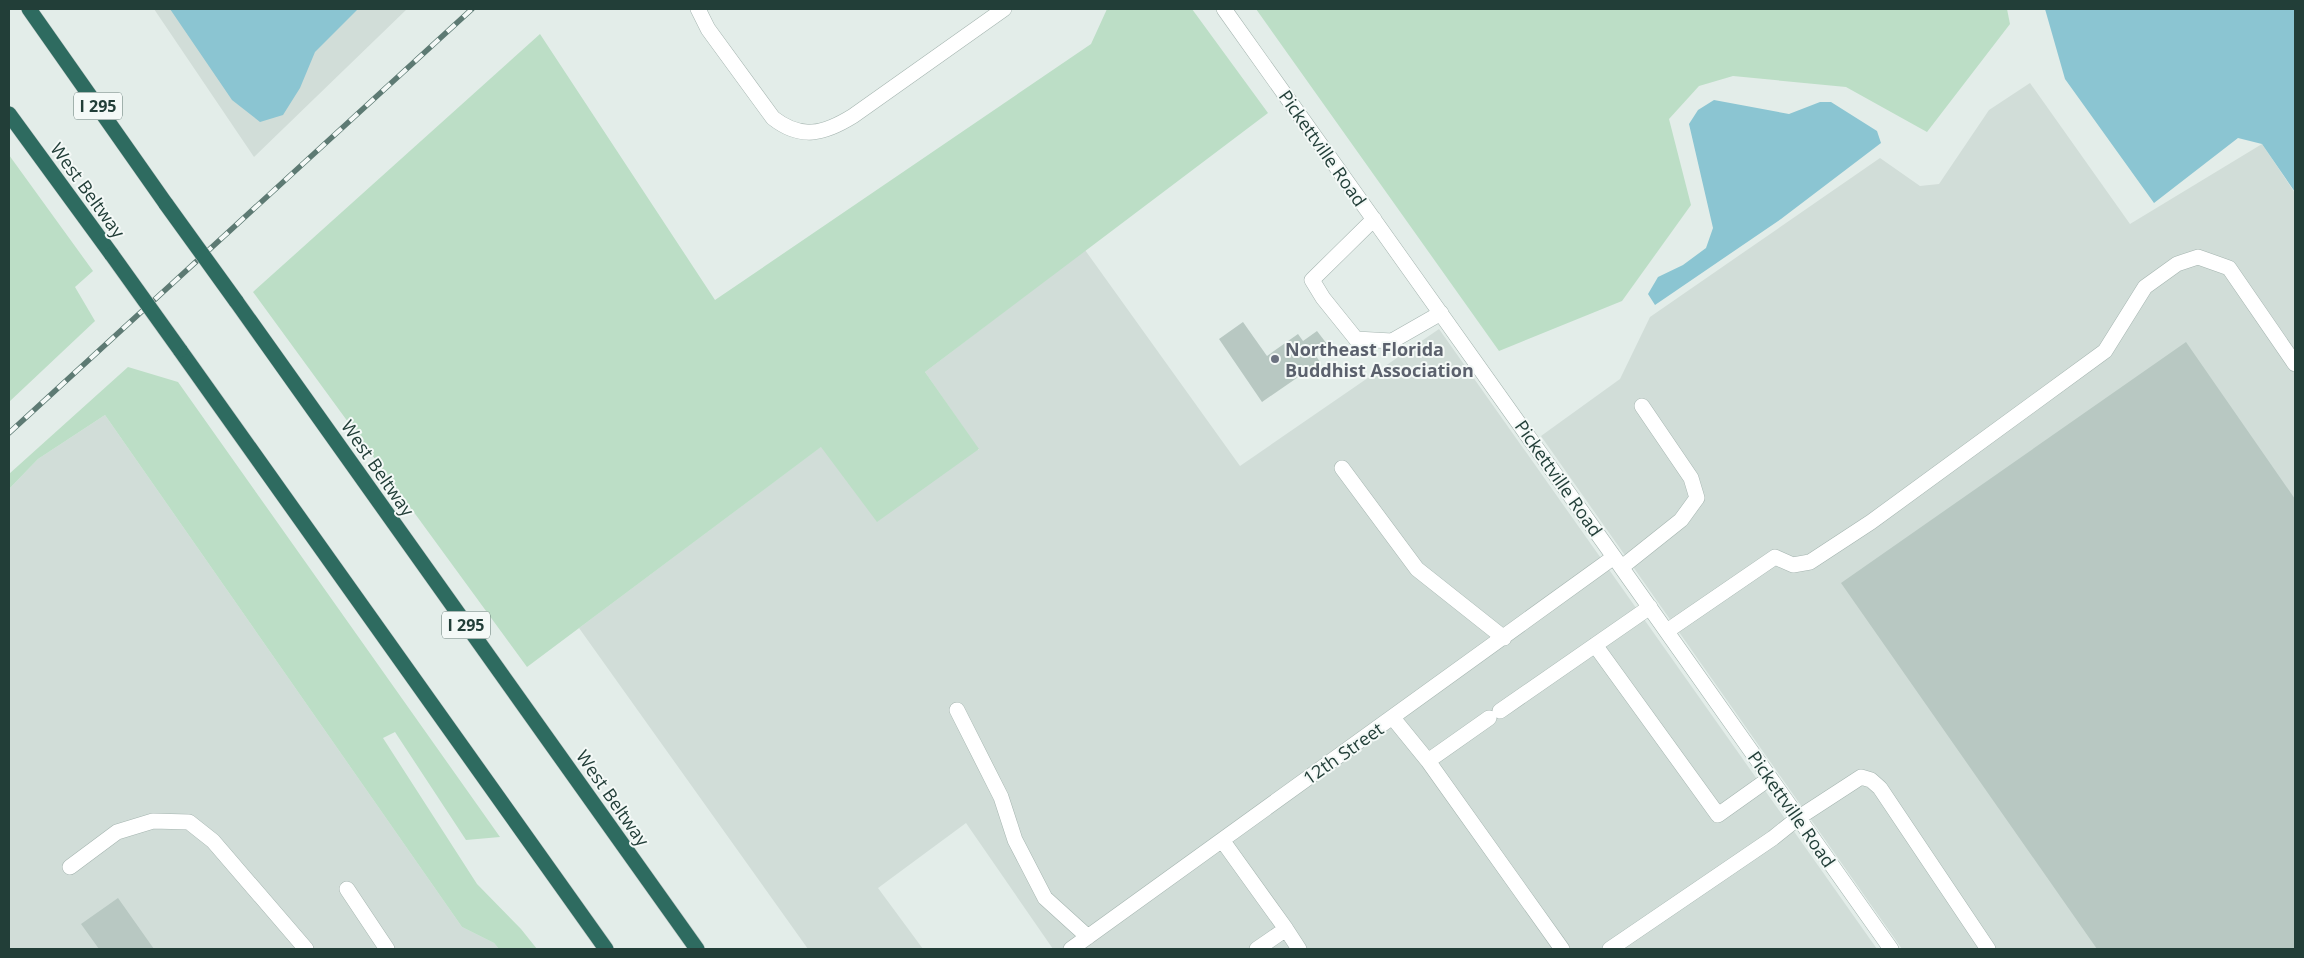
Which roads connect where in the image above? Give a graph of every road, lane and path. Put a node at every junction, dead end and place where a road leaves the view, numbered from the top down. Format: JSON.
{"nodes":[{"id":1,"x":29,"y":9,"type":"edge"},
{"id":2,"x":698,"y":9,"type":"edge"},
{"id":3,"x":1004,"y":9,"type":"edge"},
{"id":4,"x":1224,"y":9,"type":"edge"},
{"id":5,"x":9,"y":114,"type":"edge"},
{"id":6,"x":1374,"y":219,"type":"junction"},
{"id":7,"x":1441,"y":313,"type":"junction"},
{"id":8,"x":2295,"y":364,"type":"edge"},
{"id":9,"x":1642,"y":406,"type":"dead end"},
{"id":10,"x":1342,"y":468,"type":"dead end"},
{"id":11,"x":1618,"y":562,"type":"junction"},
{"id":12,"x":1650,"y":607,"type":"junction"},
{"id":13,"x":1667,"y":632,"type":"junction"},
{"id":14,"x":1504,"y":638,"type":"junction"},
{"id":15,"x":1595,"y":645,"type":"junction"},
{"id":16,"x":957,"y":710,"type":"dead end"},
{"id":17,"x":1393,"y":718,"type":"junction"},
{"id":18,"x":1428,"y":761,"type":"junction"},
{"id":19,"x":1770,"y":778,"type":"junction"},
{"id":20,"x":1798,"y":818,"type":"junction"},
{"id":21,"x":1222,"y":840,"type":"junction"},
{"id":22,"x":70,"y":867,"type":"dead end"},
{"id":23,"x":347,"y":889,"type":"dead end"},
{"id":24,"x":1286,"y":929,"type":"junction"},
{"id":25,"x":1088,"y":942,"type":"edge"},
{"id":26,"x":306,"y":949,"type":"edge"},
{"id":27,"x":387,"y":949,"type":"edge"},
{"id":28,"x":606,"y":949,"type":"edge"},
{"id":29,"x":697,"y":949,"type":"edge"},
{"id":30,"x":1071,"y":949,"type":"edge"},
{"id":31,"x":1256,"y":949,"type":"edge"},
{"id":32,"x":1299,"y":949,"type":"edge"},
{"id":33,"x":1562,"y":949,"type":"edge"},
{"id":34,"x":1610,"y":949,"type":"edge"},
{"id":35,"x":1890,"y":949,"type":"edge"},
{"id":36,"x":1988,"y":949,"type":"edge"}],
"edges":[{"from":1,"to":29,"type":"highway","name":"West Beltway","number":"I 295","bridge":true},
{"from":2,"to":3,"type":"street"},
{"from":4,"to":6,"type":"street","name":"Pickettville Road"},
{"from":5,"to":28,"type":"highway","name":"West Beltway","bridge":true},
{"from":6,"to":7,"type":"street","name":"Pickettville Road"},
{"from":6,"to":7,"type":"street"},
{"from":7,"to":11,"type":"street","name":"Pickettville Road"},
{"from":8,"to":13,"type":"street"},
{"from":9,"to":11,"type":"street","name":"12th Street"},
{"from":10,"to":14,"type":"street"},
{"from":11,"to":12,"type":"street","name":"Pickettville Road"},
{"from":11,"to":14,"type":"street","name":"12th Street"},
{"from":12,"to":13,"type":"street","name":"Pickettville Road"},
{"from":12,"to":15,"type":"street"},
{"from":13,"to":19,"type":"street","name":"Pickettville Road"},
{"from":14,"to":17,"type":"street","name":"12th Street"},
{"from":15,"to":18,"type":"street"},
{"from":15,"to":19,"type":"street"},
{"from":16,"to":25,"type":"street"},
{"from":17,"to":18,"type":"street"},
{"from":17,"to":21,"type":"street","name":"12th Street"},
{"from":18,"to":33,"type":"street"},
{"from":19,"to":20,"type":"street","name":"Pickettville Road"},
{"from":20,"to":34,"type":"street"},
{"from":20,"to":35,"type":"street","name":"Pickettville Road"},
{"from":20,"to":36,"type":"street"},
{"from":21,"to":24,"type":"street"},
{"from":21,"to":25,"type":"street","name":"12th Street"},
{"from":22,"to":26,"type":"street"},
{"from":23,"to":27,"type":"street"},
{"from":24,"to":31,"type":"street"},
{"from":24,"to":32,"type":"street"},
{"from":25,"to":30,"type":"street","name":"12th Street"}]}
